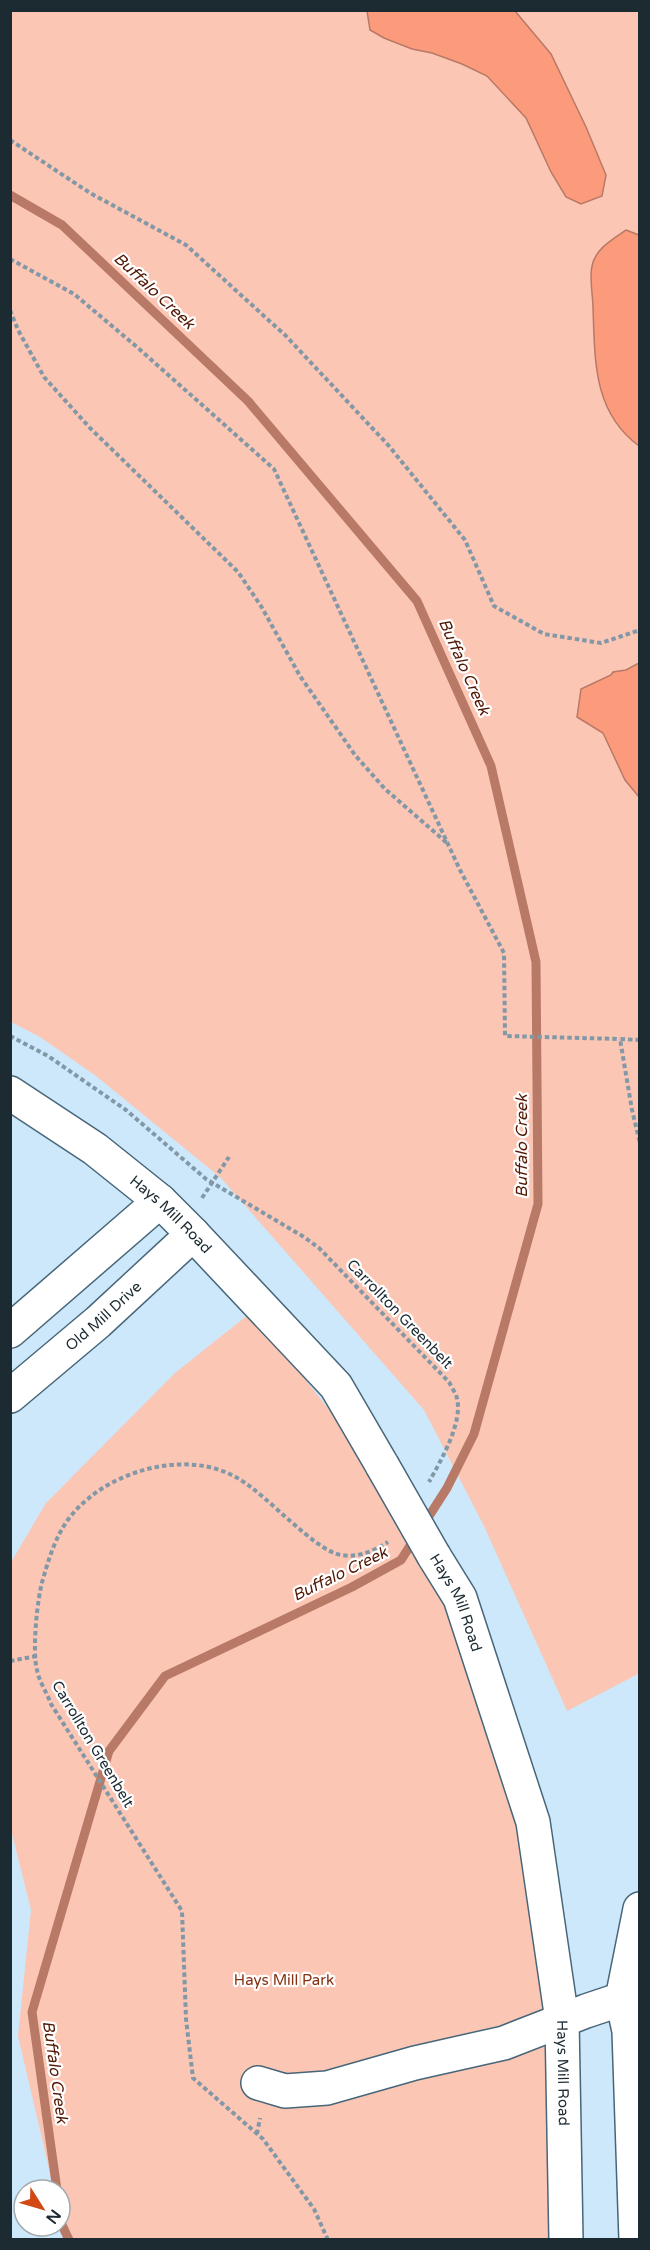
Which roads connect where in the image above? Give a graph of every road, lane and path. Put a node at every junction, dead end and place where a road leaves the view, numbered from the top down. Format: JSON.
{"nodes":[{"id":1,"x":10,"y":140,"type":"edge"},
{"id":2,"x":10,"y":259,"type":"edge"},
{"id":3,"x":10,"y":310,"type":"edge"},
{"id":4,"x":639,"y":630,"type":"edge"},
{"id":5,"x":448,"y":843,"type":"junction"},
{"id":6,"x":10,"y":1036,"type":"edge"},
{"id":7,"x":620,"y":1039,"type":"junction"},
{"id":8,"x":639,"y":1040,"type":"edge"},
{"id":9,"x":10,"y":1093,"type":"edge"},
{"id":10,"x":639,"y":1143,"type":"edge"},
{"id":11,"x":229,"y":1156,"type":"dead end"},
{"id":12,"x":212,"y":1183,"type":"junction"},
{"id":13,"x":178,"y":1219,"type":"junction"},
{"id":14,"x":10,"y":1331,"type":"edge"},
{"id":15,"x":10,"y":1396,"type":"edge"},
{"id":16,"x":424,"y":1490,"type":"dead end"},
{"id":17,"x":392,"y":1539,"type":"dead end"},
{"id":18,"x":37,"y":1656,"type":"junction"},
{"id":19,"x":10,"y":1661,"type":"edge"},
{"id":20,"x":639,"y":1909,"type":"edge"},
{"id":21,"x":631,"y":1999,"type":"edge"},
{"id":22,"x":562,"y":2020,"type":"junction"},
{"id":23,"x":258,"y":2083,"type":"dead end"},
{"id":24,"x":328,"y":2240,"type":"edge"},
{"id":25,"x":566,"y":2240,"type":"edge"},
{"id":26,"x":636,"y":2240,"type":"edge"}],
"edges":[{"from":1,"to":4,"type":"path"},
{"from":2,"to":5,"type":"path"},
{"from":3,"to":5,"type":"path"},
{"from":5,"to":7,"type":"path"},
{"from":6,"to":12,"type":"path","name":"Carrollton Greenbelt"},
{"from":7,"to":8,"type":"path"},
{"from":7,"to":10,"type":"path"},
{"from":9,"to":13,"type":"street","name":"Hays Mill Road"},
{"from":11,"to":12,"type":"path"},
{"from":12,"to":13,"type":"path"},
{"from":12,"to":16,"type":"path","name":"Carrollton Greenbelt"},
{"from":13,"to":14,"type":"street"},
{"from":13,"to":15,"type":"street","name":"Old Mill Drive"},
{"from":13,"to":22,"type":"street","name":"Hays Mill Road","bridge":true},
{"from":17,"to":18,"type":"path","name":"Carrollton Greenbelt"},
{"from":18,"to":19,"type":"path"},
{"from":18,"to":24,"type":"path","name":"Carrollton Greenbelt"},
{"from":20,"to":21,"type":"street"},
{"from":21,"to":22,"type":"street"},
{"from":21,"to":26,"type":"street"},
{"from":22,"to":23,"type":"street"},
{"from":22,"to":25,"type":"street","name":"Hays Mill Road"}]}
